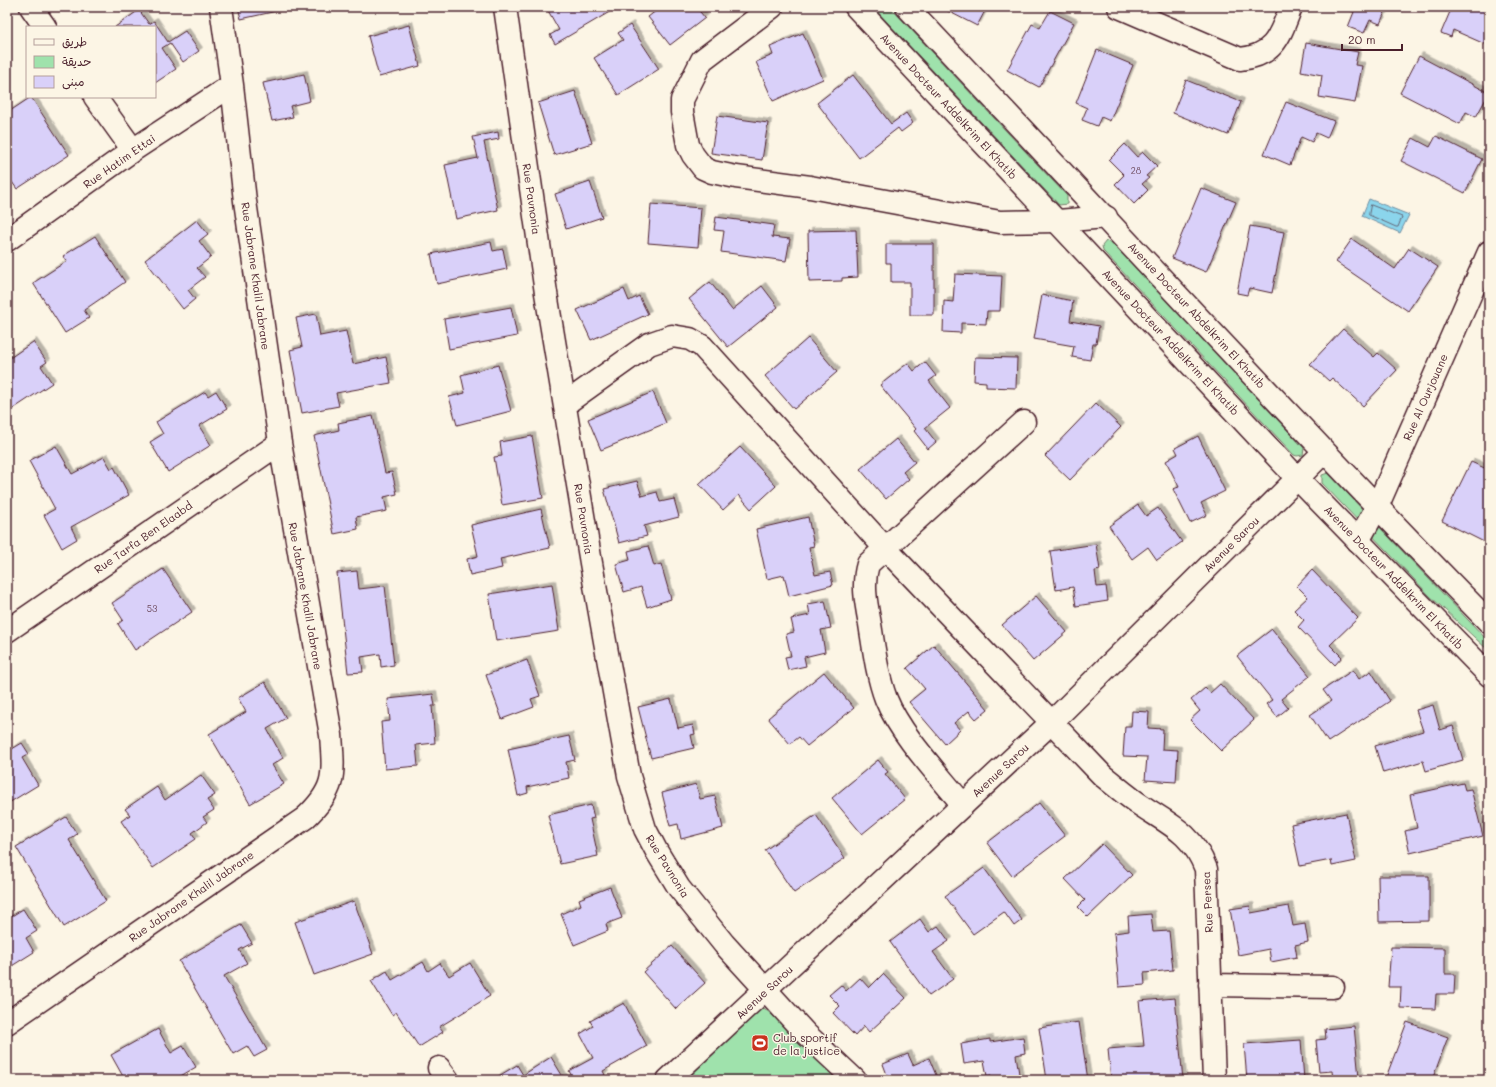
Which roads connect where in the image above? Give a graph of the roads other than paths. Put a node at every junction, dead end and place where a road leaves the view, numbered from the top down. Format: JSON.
{"nodes":[{"id":1,"x":31,"y":7,"type":"edge"},
{"id":2,"x":220,"y":7,"type":"edge"},
{"id":3,"x":505,"y":7,"type":"edge"},
{"id":4,"x":772,"y":7,"type":"edge"},
{"id":5,"x":856,"y":7,"type":"edge"},
{"id":6,"x":907,"y":7,"type":"edge"},
{"id":7,"x":1118,"y":7,"type":"edge"},
{"id":8,"x":1291,"y":7,"type":"edge"},
{"id":9,"x":44,"y":26,"type":"edge"},
{"id":10,"x":232,"y":85,"type":"junction"},
{"id":11,"x":96,"y":98,"type":"edge"},
{"id":12,"x":133,"y":150,"type":"junction"},
{"id":13,"x":1106,"y":217,"type":"junction"},
{"id":14,"x":1058,"y":221,"type":"junction"},
{"id":15,"x":7,"y":240,"type":"edge"},
{"id":16,"x":1489,"y":252,"type":"edge"},
{"id":17,"x":565,"y":404,"type":"junction"},
{"id":18,"x":1024,"y":422,"type":"dead end"},
{"id":19,"x":280,"y":443,"type":"junction"},
{"id":20,"x":1324,"y":452,"type":"junction"},
{"id":21,"x":1297,"y":478,"type":"junction"},
{"id":22,"x":1377,"y":507,"type":"junction"},
{"id":23,"x":1358,"y":541,"type":"junction"},
{"id":24,"x":885,"y":548,"type":"junction"},
{"id":25,"x":1489,"y":622,"type":"edge"},
{"id":26,"x":7,"y":631,"type":"edge"},
{"id":27,"x":1489,"y":674,"type":"edge"},
{"id":28,"x":1052,"y":722,"type":"junction"},
{"id":29,"x":963,"y":805,"type":"junction"},
{"id":30,"x":1210,"y":985,"type":"junction"},
{"id":31,"x":1333,"y":987,"type":"dead end"},
{"id":32,"x":764,"y":991,"type":"junction"},
{"id":33,"x":7,"y":1022,"type":"edge"},
{"id":34,"x":668,"y":1080,"type":"edge"},
{"id":35,"x":855,"y":1080,"type":"edge"},
{"id":36,"x":1214,"y":1080,"type":"edge"}],
"edges":[{"from":1,"to":9,"type":"street"},
{"from":2,"to":10,"type":"street","name":"Rue Jabrane Khalil Jabrane"},
{"from":3,"to":17,"type":"street","name":"Rue Pavnonia"},
{"from":4,"to":14,"type":"street"},
{"from":5,"to":14,"type":"street","name":"Avenue Docteur Addelkrim El Khatib"},
{"from":6,"to":13,"type":"street","name":"Avenue Docteur Abdelkrim El Khatib"},
{"from":7,"to":8,"type":"street"},
{"from":10,"to":12,"type":"street","name":"Rue Hatim Ettai"},
{"from":10,"to":19,"type":"street","name":"Rue Jabrane Khalil Jabrane"},
{"from":11,"to":12,"type":"street"},
{"from":12,"to":15,"type":"street","name":"Rue Hatim Ettai"},
{"from":13,"to":14,"type":"street"},
{"from":13,"to":20,"type":"street","name":"Avenue Docteur Abdelkrim El Khatib"},
{"from":14,"to":21,"type":"street","name":"Avenue Docteur Addelkrim El Khatib"},
{"from":16,"to":22,"type":"street","name":"Rue Al Ourjouane"},
{"from":17,"to":24,"type":"street","name":"Rue Persea"},
{"from":17,"to":32,"type":"street","name":"Rue Pavnonia"},
{"from":18,"to":24,"type":"street"},
{"from":19,"to":26,"type":"street","name":"Rue Tarfa Ben Elaabd"},
{"from":19,"to":33,"type":"street","name":"Rue Jabrane Khalil Jabrane"},
{"from":20,"to":21,"type":"street","name":"Avenue Sarou"},
{"from":20,"to":22,"type":"street","name":"Avenue Docteur Abdelkrim El Khatib"},
{"from":21,"to":23,"type":"street","name":"Avenue Docteur Addelkrim El Khatib"},
{"from":21,"to":28,"type":"street","name":"Avenue Sarou"},
{"from":22,"to":23,"type":"street","name":"Rue Al Ourjouane"},
{"from":22,"to":25,"type":"street","name":"Avenue Docteur Abdelkrim El Khatib"},
{"from":23,"to":27,"type":"street","name":"Avenue Docteur Addelkrim El Khatib"},
{"from":24,"to":28,"type":"street","name":"Rue Persea"},
{"from":24,"to":29,"type":"street"},
{"from":28,"to":29,"type":"street","name":"Avenue Sarou"},
{"from":28,"to":30,"type":"street","name":"Rue Persea"},
{"from":29,"to":32,"type":"street","name":"Avenue Sarou"},
{"from":30,"to":31,"type":"street"},
{"from":30,"to":36,"type":"street","name":"Rue Persea"},
{"from":32,"to":34,"type":"street","name":"Avenue Sarou"},
{"from":32,"to":35,"type":"street"}]}
